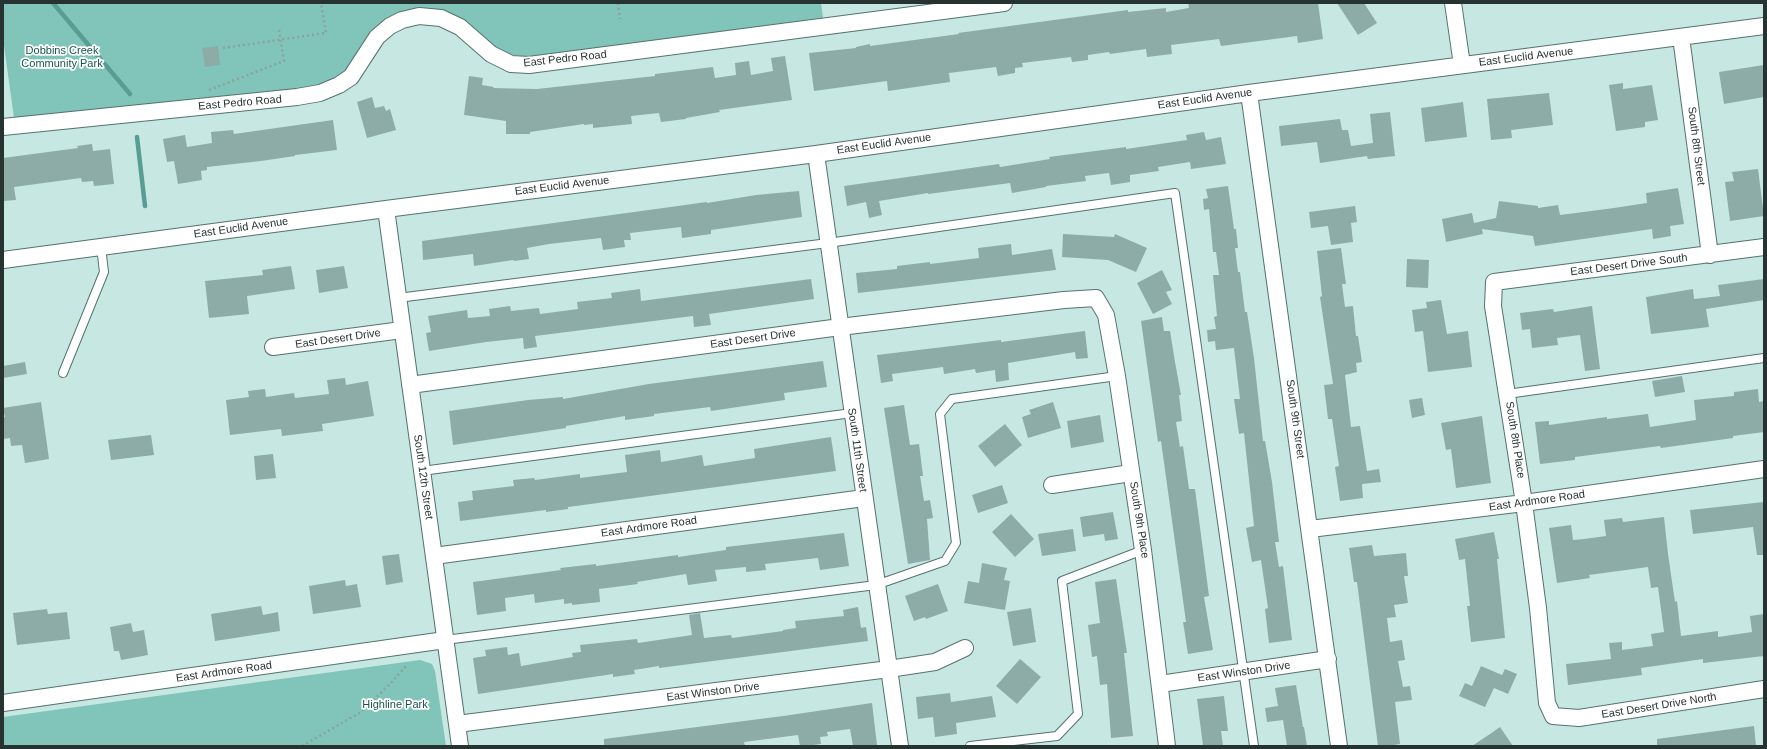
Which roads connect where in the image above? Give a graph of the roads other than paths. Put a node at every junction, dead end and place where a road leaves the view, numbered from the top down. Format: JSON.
{"nodes":[{"id":1,"x":1000,"y":3,"type":"edge"},
{"id":2,"x":1453,"y":3,"type":"edge"},
{"id":3,"x":1764,"y":26,"type":"edge"},
{"id":4,"x":1681,"y":37,"type":"junction"},
{"id":5,"x":1462,"y":65,"type":"junction"},
{"id":6,"x":1249,"y":93,"type":"junction"},
{"id":7,"x":3,"y":127,"type":"edge"},
{"id":8,"x":816,"y":154,"type":"junction"},
{"id":9,"x":386,"y":209,"type":"junction"},
{"id":10,"x":828,"y":243,"type":"junction"},
{"id":11,"x":101,"y":247,"type":"junction"},
{"id":12,"x":1764,"y":247,"type":"edge"},
{"id":13,"x":1710,"y":255,"type":"junction"},
{"id":14,"x":3,"y":260,"type":"edge"},
{"id":15,"x":1494,"y":282,"type":"joint"},
{"id":16,"x":398,"y":298,"type":"junction"},
{"id":17,"x":1096,"y":298,"type":"joint"},
{"id":18,"x":840,"y":327,"type":"junction"},
{"id":19,"x":402,"y":330,"type":"junction"},
{"id":20,"x":273,"y":348,"type":"dead end"},
{"id":21,"x":1764,"y":358,"type":"edge"},
{"id":22,"x":63,"y":373,"type":"dead end"},
{"id":23,"x":1118,"y":376,"type":"junction"},
{"id":24,"x":410,"y":385,"type":"junction"},
{"id":25,"x":1507,"y":394,"type":"junction"},
{"id":26,"x":852,"y":413,"type":"junction"},
{"id":27,"x":1764,"y":469,"type":"edge"},
{"id":28,"x":422,"y":471,"type":"junction"},
{"id":29,"x":1131,"y":473,"type":"junction"},
{"id":30,"x":1052,"y":485,"type":"dead end"},
{"id":31,"x":864,"y":498,"type":"junction"},
{"id":32,"x":1524,"y":503,"type":"junction"},
{"id":33,"x":1310,"y":529,"type":"junction"},
{"id":34,"x":1143,"y":550,"type":"junction"},
{"id":35,"x":434,"y":556,"type":"junction"},
{"id":36,"x":876,"y":585,"type":"junction"},
{"id":37,"x":445,"y":640,"type":"junction"},
{"id":38,"x":965,"y":648,"type":"dead end"},
{"id":39,"x":1328,"y":659,"type":"junction"},
{"id":40,"x":889,"y":669,"type":"junction"},
{"id":41,"x":1243,"y":672,"type":"junction"},
{"id":42,"x":1160,"y":684,"type":"junction"},
{"id":43,"x":1764,"y":689,"type":"edge"},
{"id":44,"x":3,"y":703,"type":"edge"},
{"id":45,"x":1553,"y":716,"type":"joint"},
{"id":46,"x":457,"y":724,"type":"junction"},
{"id":47,"x":460,"y":746,"type":"edge"},
{"id":48,"x":900,"y":746,"type":"edge"},
{"id":49,"x":970,"y":746,"type":"edge"},
{"id":50,"x":1167,"y":746,"type":"edge"},
{"id":51,"x":1254,"y":746,"type":"edge"},
{"id":52,"x":1339,"y":746,"type":"edge"}],
"edges":[{"from":1,"to":7,"type":"street","name":"East Pedro Road"},
{"from":2,"to":5,"type":"street"},
{"from":3,"to":4,"type":"street","name":"East Euclid Avenue"},
{"from":4,"to":5,"type":"street","name":"East Euclid Avenue"},
{"from":4,"to":13,"type":"street","name":"South 8th Street"},
{"from":5,"to":6,"type":"street","name":"East Euclid Avenue"},
{"from":6,"to":8,"type":"street","name":"East Euclid Avenue"},
{"from":6,"to":33,"type":"street","name":"South 9th Street"},
{"from":8,"to":9,"type":"street","name":"East Euclid Avenue"},
{"from":8,"to":10,"type":"street","name":"South 11th Street"},
{"from":9,"to":11,"type":"street","name":"East Euclid Avenue"},
{"from":9,"to":16,"type":"street","name":"South 12th Street"},
{"from":10,"to":16,"type":"lane"},
{"from":10,"to":18,"type":"street","name":"South 11th Street"},
{"from":10,"to":41,"type":"lane"},
{"from":11,"to":14,"type":"street","name":"East Euclid Avenue"},
{"from":11,"to":22,"type":"lane"},
{"from":12,"to":13,"type":"street","name":"East Desert Drive South"},
{"from":13,"to":15,"type":"street","name":"East Desert Drive South"},
{"from":15,"to":25,"type":"street","name":"South 8th Place"},
{"from":16,"to":19,"type":"street","name":"South 12th Street"},
{"from":17,"to":18,"type":"street","name":"East Desert Drive"},
{"from":17,"to":23,"type":"street","name":"South 9th Place"},
{"from":18,"to":24,"type":"street","name":"East Desert Drive"},
{"from":18,"to":26,"type":"street","name":"South 11th Street"},
{"from":19,"to":20,"type":"street","name":"East Desert Drive"},
{"from":19,"to":24,"type":"street","name":"South 12th Street"},
{"from":21,"to":25,"type":"lane"},
{"from":23,"to":29,"type":"street","name":"South 9th Place"},
{"from":23,"to":36,"type":"lane"},
{"from":24,"to":28,"type":"street","name":"South 12th Street"},
{"from":25,"to":32,"type":"street","name":"South 8th Place"},
{"from":26,"to":28,"type":"lane"},
{"from":26,"to":31,"type":"street","name":"South 11th Street"},
{"from":27,"to":32,"type":"street","name":"East Ardmore Road"},
{"from":28,"to":35,"type":"street","name":"South 12th Street"},
{"from":29,"to":30,"type":"street"},
{"from":29,"to":34,"type":"street","name":"South 9th Place"},
{"from":31,"to":35,"type":"street","name":"East Ardmore Road"},
{"from":31,"to":36,"type":"street","name":"South 11th Street"},
{"from":32,"to":33,"type":"street","name":"East Ardmore Road"},
{"from":32,"to":45,"type":"street","name":"South 8th Place"},
{"from":33,"to":39,"type":"street","name":"South 9th Street"},
{"from":34,"to":42,"type":"street","name":"South 9th Place"},
{"from":34,"to":49,"type":"lane"},
{"from":35,"to":37,"type":"street","name":"South 12th Street"},
{"from":36,"to":37,"type":"lane"},
{"from":36,"to":40,"type":"street","name":"South 11th Street"},
{"from":37,"to":44,"type":"street","name":"East Ardmore Road"},
{"from":37,"to":46,"type":"street","name":"South 12th Street"},
{"from":38,"to":40,"type":"street","name":"East Winston Drive"},
{"from":39,"to":41,"type":"street","name":"East Winston Drive"},
{"from":39,"to":52,"type":"street","name":"South 9th Street"},
{"from":40,"to":46,"type":"street","name":"East Winston Drive"},
{"from":40,"to":48,"type":"street","name":"South 11th Street"},
{"from":41,"to":42,"type":"street","name":"East Winston Drive"},
{"from":41,"to":51,"type":"lane"},
{"from":42,"to":50,"type":"street","name":"South 9th Place"},
{"from":43,"to":45,"type":"street","name":"East Desert Drive North"},
{"from":46,"to":47,"type":"street","name":"South 12th Street"}]}
